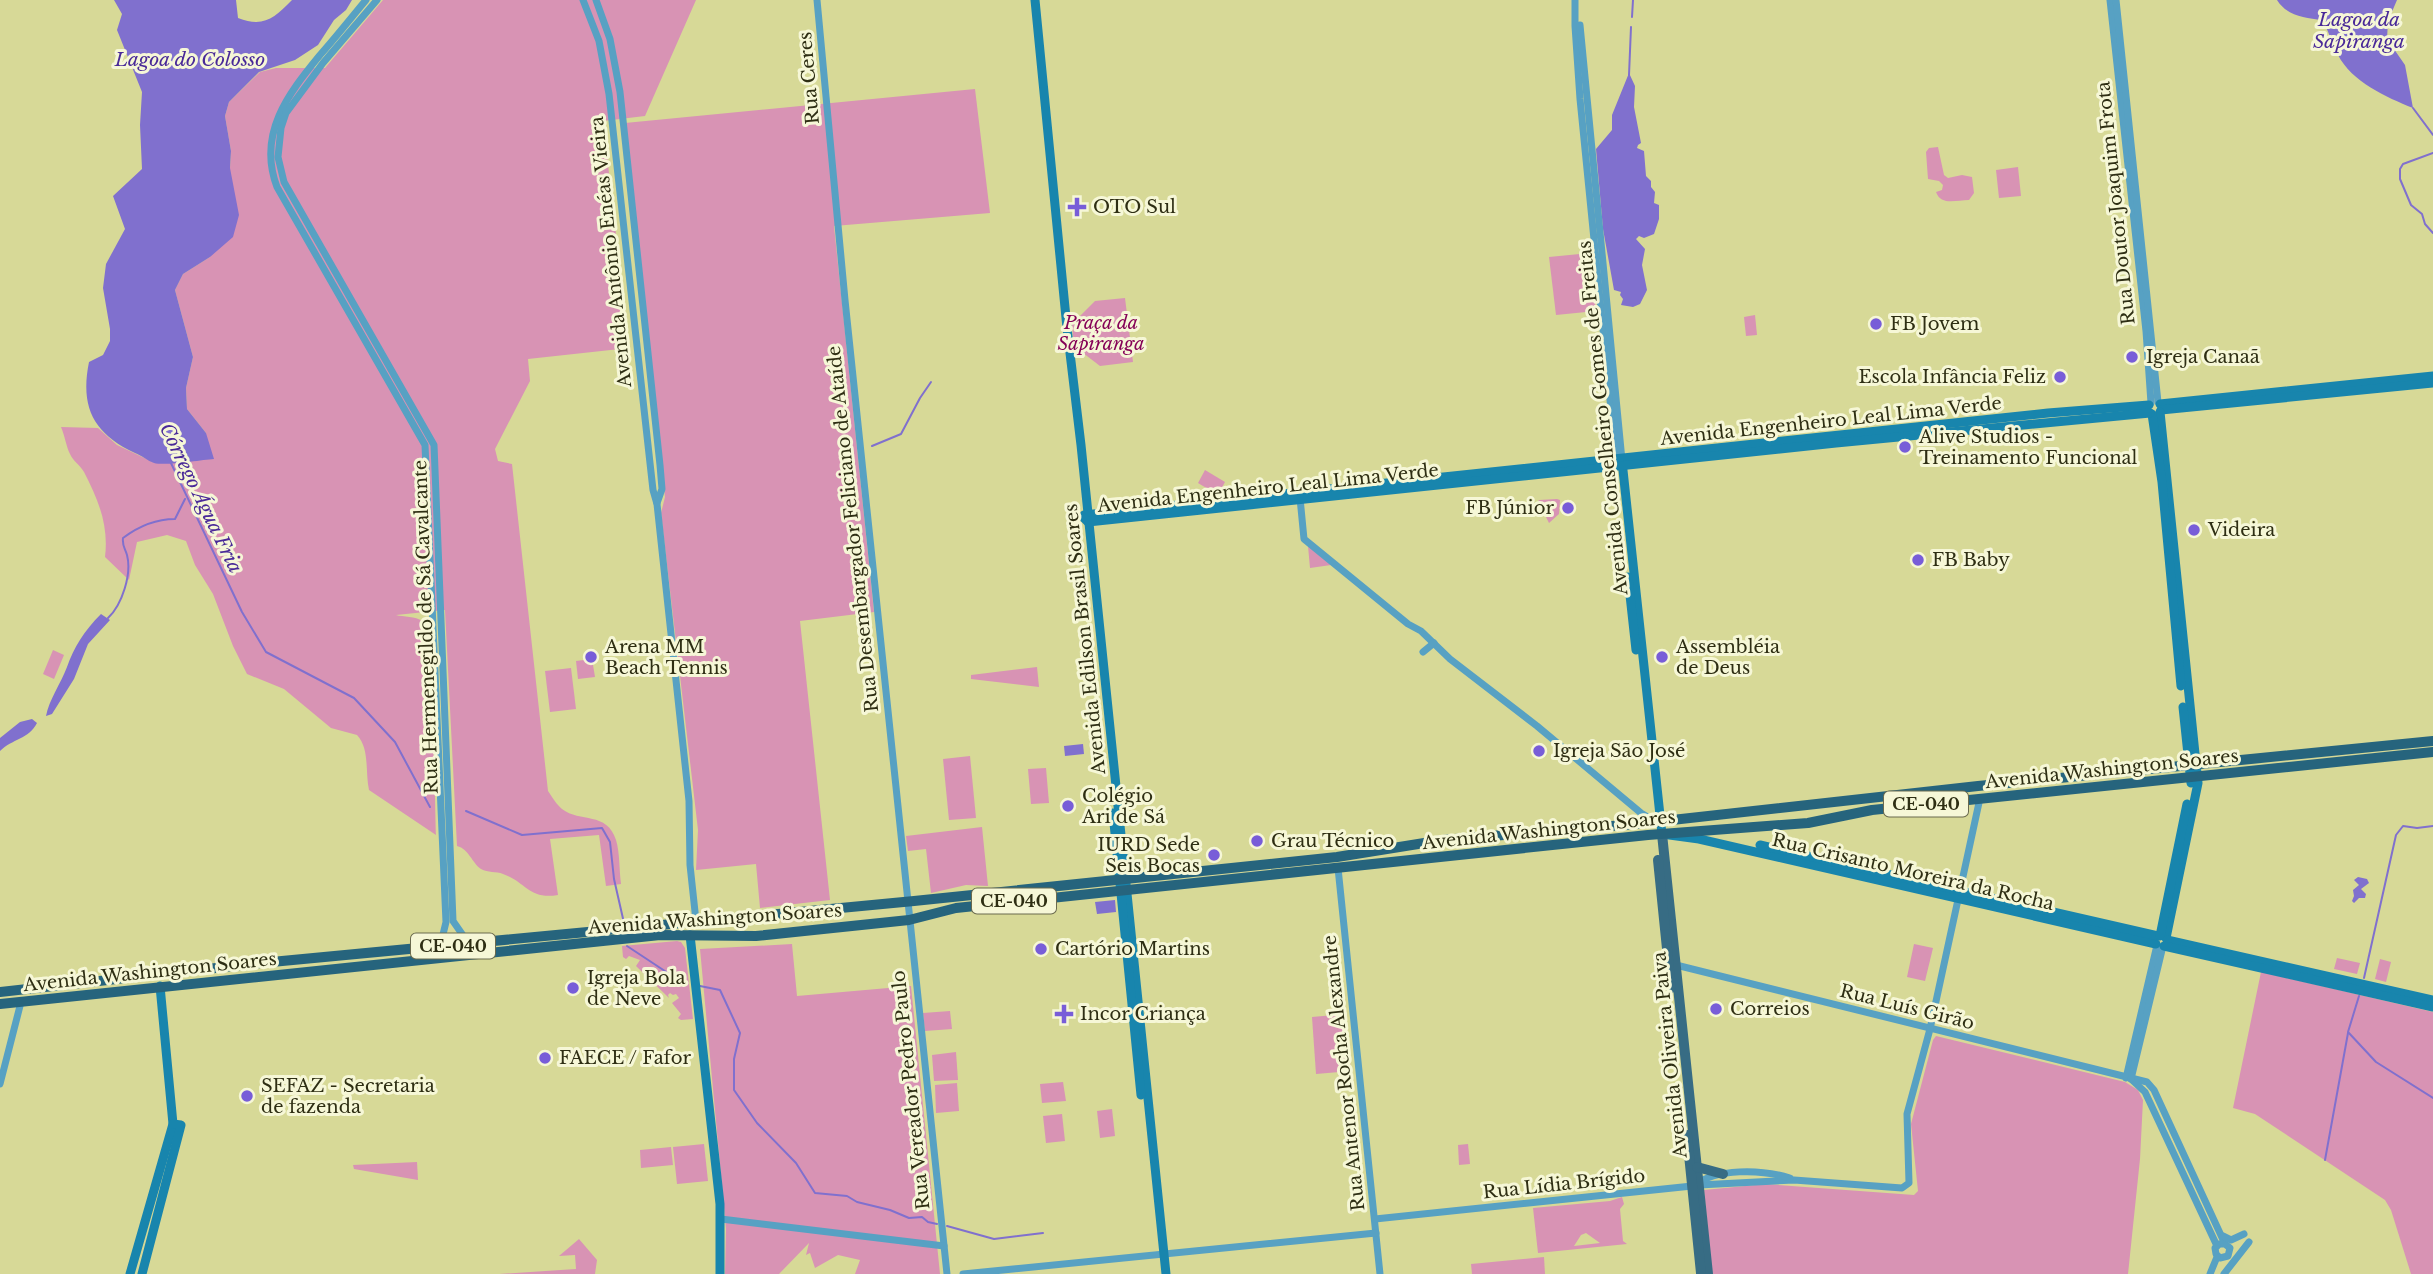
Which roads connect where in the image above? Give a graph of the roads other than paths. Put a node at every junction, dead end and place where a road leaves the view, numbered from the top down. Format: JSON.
{"nodes":[{"id":1,"x":366,"y":0,"type":"edge"},
{"id":2,"x":377,"y":0,"type":"edge"},
{"id":3,"x":583,"y":0,"type":"edge"},
{"id":4,"x":596,"y":0,"type":"edge"},
{"id":5,"x":817,"y":0,"type":"edge"},
{"id":6,"x":1029,"y":0,"type":"edge"},
{"id":7,"x":1035,"y":0,"type":"edge"},
{"id":8,"x":1575,"y":0,"type":"edge"},
{"id":9,"x":2110,"y":0,"type":"edge"},
{"id":10,"x":2116,"y":0,"type":"edge"},
{"id":11,"x":831,"y":152,"type":"joint"},
{"id":12,"x":2433,"y":376,"type":"edge"},
{"id":13,"x":2433,"y":383,"type":"edge"},
{"id":14,"x":2155,"y":408,"type":"junction"},
{"id":15,"x":1619,"y":463,"type":"junction"},
{"id":16,"x":1300,"y":497,"type":"junction"},
{"id":17,"x":657,"y":504,"type":"junction"},
{"id":18,"x":1086,"y":517,"type":"junction"},
{"id":19,"x":1434,"y":643,"type":"junction"},
{"id":20,"x":1423,"y":652,"type":"dead end"},
{"id":21,"x":2433,"y":741,"type":"edge"},
{"id":22,"x":2433,"y":752,"type":"edge"},
{"id":23,"x":2193,"y":771,"type":"junction"},
{"id":24,"x":1980,"y":798,"type":"junction"},
{"id":25,"x":1808,"y":805,"type":"junction"},
{"id":26,"x":1658,"y":821,"type":"junction"},
{"id":27,"x":1819,"y":821,"type":"junction"},
{"id":28,"x":1761,"y":827,"type":"junction"},
{"id":29,"x":1659,"y":834,"type":"junction"},
{"id":30,"x":1759,"y":849,"type":"junction"},
{"id":31,"x":1338,"y":868,"type":"junction"},
{"id":32,"x":1123,"y":885,"type":"junction"},
{"id":33,"x":1958,"y":896,"type":"junction"},
{"id":34,"x":907,"y":902,"type":"junction"},
{"id":35,"x":909,"y":920,"type":"junction"},
{"id":36,"x":450,"y":921,"type":"junction"},
{"id":37,"x":696,"y":921,"type":"junction"},
{"id":38,"x":690,"y":935,"type":"junction"},
{"id":39,"x":2161,"y":941,"type":"junction"},
{"id":40,"x":469,"y":944,"type":"junction"},
{"id":41,"x":440,"y":947,"type":"junction"},
{"id":42,"x":1676,"y":965,"type":"junction"},
{"id":43,"x":160,"y":986,"type":"junction"},
{"id":44,"x":0,"y":992,"type":"edge"},
{"id":45,"x":2433,"y":1000,"type":"edge"},
{"id":46,"x":21,"y":1002,"type":"junction"},
{"id":47,"x":0,"y":1004,"type":"edge"},
{"id":48,"x":2433,"y":1007,"type":"edge"},
{"id":49,"x":1930,"y":1029,"type":"junction"},
{"id":50,"x":2128,"y":1078,"type":"junction"},
{"id":51,"x":0,"y":1084,"type":"edge"},
{"id":52,"x":177,"y":1124,"type":"junction"},
{"id":53,"x":1697,"y":1167,"type":"junction"},
{"id":54,"x":1728,"y":1173,"type":"junction"},
{"id":55,"x":1794,"y":1180,"type":"junction"},
{"id":56,"x":1731,"y":1182,"type":"junction"},
{"id":57,"x":1696,"y":1184,"type":"junction"},
{"id":58,"x":720,"y":1219,"type":"junction"},
{"id":59,"x":1375,"y":1219,"type":"junction"},
{"id":60,"x":1376,"y":1233,"type":"junction"},
{"id":61,"x":2244,"y":1234,"type":"dead end"},
{"id":62,"x":2222,"y":1242,"type":"junction"},
{"id":63,"x":2249,"y":1242,"type":"dead end"},
{"id":64,"x":944,"y":1246,"type":"junction"},
{"id":65,"x":1161,"y":1256,"type":"junction"},
{"id":66,"x":2228,"y":1256,"type":"junction"},
{"id":67,"x":2217,"y":1257,"type":"junction"},
{"id":68,"x":130,"y":1274,"type":"edge"},
{"id":69,"x":142,"y":1274,"type":"edge"},
{"id":70,"x":720,"y":1274,"type":"edge"},
{"id":71,"x":947,"y":1274,"type":"edge"},
{"id":72,"x":963,"y":1274,"type":"edge"},
{"id":73,"x":1160,"y":1274,"type":"edge"},
{"id":74,"x":1166,"y":1274,"type":"edge"},
{"id":75,"x":1380,"y":1274,"type":"edge"},
{"id":76,"x":1701,"y":1274,"type":"edge"},
{"id":77,"x":1708,"y":1274,"type":"edge"},
{"id":78,"x":2210,"y":1274,"type":"edge"},
{"id":79,"x":2223,"y":1274,"type":"edge"}],
"edges":[{"from":1,"to":36,"type":"street","name":"Rua Hermenegildo de Sá Cavalcante"},
{"from":2,"to":36,"type":"street","name":"Rua Hermenegildo de Sá Cavalcante"},
{"from":3,"to":17,"type":"street","name":"Avenida Antônio Enéas Vieira"},
{"from":4,"to":17,"type":"street","name":"Avenida Antônio Enéas Vieira"},
{"from":5,"to":11,"type":"street","name":"Rua Ceres"},
{"from":6,"to":18,"type":"main road","name":"Avenida Edilson Brasil Soares"},
{"from":7,"to":18,"type":"main road","name":"Avenida Edilson Brasil Soares"},
{"from":8,"to":15,"type":"street","name":"Avenida Conselheiro Gomes de Freitas"},
{"from":9,"to":14,"type":"street","name":"Rua Doutor Joaquim Frota"},
{"from":10,"to":14,"type":"street","name":"Rua Doutor Joaquim Frota"},
{"from":11,"to":34,"type":"street","name":"Rua Desembargador Feliciano de Ataíde"},
{"from":12,"to":14,"type":"main road","name":"Avenida Engenheiro Leal Lima Verde"},
{"from":13,"to":14,"type":"main road","name":"Avenida Engenheiro Leal Lima Verde"},
{"from":14,"to":15,"type":"main road","name":"Avenida Engenheiro Leal Lima Verde"},
{"from":14,"to":23,"type":"main road","name":"Rua Doutor Joaquim Frota"},
{"from":15,"to":16,"type":"main road","name":"Avenida Engenheiro Leal Lima Verde"},
{"from":15,"to":26,"type":"main road","name":"Avenida Conselheiro Gomes de Freitas"},
{"from":16,"to":18,"type":"main road","name":"Avenida Engenheiro Leal Lima Verde"},
{"from":16,"to":19,"type":"street"},
{"from":17,"to":37,"type":"street","name":"Avenida Antônio Enéas Vieira"},
{"from":18,"to":32,"type":"main road","name":"Avenida Edilson Brasil Soares"},
{"from":19,"to":20,"type":"street"},
{"from":19,"to":26,"type":"street"},
{"from":21,"to":23,"type":"highway","name":"Avenida Washington Soares","number":"CE-040"},
{"from":22,"to":23,"type":"highway","name":"Avenida Washington Soares","number":"CE-040"},
{"from":23,"to":24,"type":"highway","name":"Avenida Washington Soares","number":"CE-040"},
{"from":23,"to":25,"type":"highway","name":"Avenida Washington Soares","number":"CE-040"},
{"from":23,"to":39,"type":"main road","name":"Rua Doutor Joaquim Frota"},
{"from":24,"to":27,"type":"highway","name":"Avenida Washington Soares","number":"CE-040"},
{"from":24,"to":33,"type":"street"},
{"from":25,"to":26,"type":"highway","name":"Avenida Washington Soares","number":"CE-040"},
{"from":25,"to":27,"type":"highway"},
{"from":26,"to":29,"type":"main road","name":"Avenida Conselheiro Gomes de Freitas"},
{"from":26,"to":32,"type":"highway","name":"Avenida Washington Soares","number":"CE-040"},
{"from":27,"to":28,"type":"highway","name":"Avenida Washington Soares","number":"CE-040"},
{"from":28,"to":29,"type":"highway","name":"Avenida Washington Soares","number":"CE-040"},
{"from":28,"to":30,"type":"main road"},
{"from":29,"to":30,"type":"main road","name":"Rua Crisanto Moreira da Rocha"},
{"from":29,"to":31,"type":"highway","name":"Avenida Washington Soares","number":"CE-040"},
{"from":29,"to":42,"type":"main road","name":"Avenida Oliveira Paiva"},
{"from":29,"to":57,"type":"main road","name":"Avenida Oliveira Paiva"},
{"from":30,"to":33,"type":"main road","name":"Rua Crisanto Moreira da Rocha"},
{"from":31,"to":32,"type":"highway","name":"Avenida Washington Soares","number":"CE-040"},
{"from":31,"to":59,"type":"street","name":"Rua Antenor Rocha Alexandre"},
{"from":32,"to":34,"type":"highway","name":"Avenida Washington Soares","number":"CE-040"},
{"from":32,"to":35,"type":"highway","name":"Avenida Washington Soares","number":"CE-040"},
{"from":32,"to":65,"type":"main road","name":"Avenida Edilson Brasil Soares"},
{"from":33,"to":39,"type":"main road","name":"Rua Crisanto Moreira da Rocha"},
{"from":33,"to":49,"type":"street"},
{"from":34,"to":35,"type":"street","name":"Rua Vereador Pedro Paulo"},
{"from":34,"to":37,"type":"highway","name":"Avenida Washington Soares","number":"CE-040"},
{"from":35,"to":38,"type":"highway","name":"Avenida Washington Soares","number":"CE-040"},
{"from":35,"to":64,"type":"street","name":"Rua Vereador Pedro Paulo"},
{"from":36,"to":40,"type":"street"},
{"from":36,"to":41,"type":"street","name":"Rua Hermenegildo de Sá Cavalcante"},
{"from":37,"to":40,"type":"highway","name":"Avenida Washington Soares","number":"CE-040"},
{"from":38,"to":43,"type":"highway","name":"Avenida Washington Soares","number":"CE-040"},
{"from":38,"to":58,"type":"main road"},
{"from":39,"to":45,"type":"main road","name":"Rua Crisanto Moreira da Rocha"},
{"from":39,"to":48,"type":"main road","name":"Rua Crisanto Moreira da Rocha"},
{"from":39,"to":50,"type":"street"},
{"from":40,"to":41,"type":"highway","name":"Avenida Washington Soares","number":"CE-040"},
{"from":41,"to":44,"type":"highway","name":"Avenida Washington Soares","number":"CE-040"},
{"from":42,"to":49,"type":"street","name":"Rua Luís Girão"},
{"from":42,"to":53,"type":"main road","name":"Avenida Oliveira Paiva"},
{"from":43,"to":46,"type":"highway","name":"Avenida Washington Soares","number":"CE-040"},
{"from":43,"to":52,"type":"main road"},
{"from":46,"to":47,"type":"highway","name":"Avenida Washington Soares","number":"CE-040"},
{"from":46,"to":51,"type":"street"},
{"from":49,"to":50,"type":"street","name":"Rua Luís Girão"},
{"from":49,"to":55,"type":"street","name":"Rua Lídia Brígido"},
{"from":50,"to":62,"type":"street"},
{"from":52,"to":68,"type":"main road"},
{"from":52,"to":69,"type":"main road"},
{"from":53,"to":54,"type":"main road"},
{"from":53,"to":57,"type":"main road","name":"Avenida Oliveira Paiva"},
{"from":54,"to":55,"type":"street","name":"Rua Lídia Brígido"},
{"from":54,"to":56,"type":"street"},
{"from":54,"to":57,"type":"street","name":"Rua Lídia Brígido"},
{"from":55,"to":56,"type":"street","name":"Rua Lídia Brígido"},
{"from":56,"to":57,"type":"street","name":"Rua Lídia Brígido"},
{"from":57,"to":59,"type":"street","name":"Rua Lídia Brígido"},
{"from":57,"to":76,"type":"main road","name":"Avenida Oliveira Paiva"},
{"from":57,"to":77,"type":"main road","name":"Avenida Oliveira Paiva"},
{"from":58,"to":64,"type":"street"},
{"from":58,"to":70,"type":"main road"},
{"from":59,"to":60,"type":"street","name":"Rua Antenor Rocha Alexandre"},
{"from":60,"to":65,"type":"street"},
{"from":60,"to":75,"type":"street","name":"Rua Antenor Rocha Alexandre"},
{"from":61,"to":62,"type":"street"},
{"from":62,"to":66,"type":"street"},
{"from":62,"to":67,"type":"street"},
{"from":63,"to":79,"type":"street"},
{"from":64,"to":71,"type":"street","name":"Rua Vereador Pedro Paulo"},
{"from":65,"to":72,"type":"street"},
{"from":65,"to":73,"type":"main road","name":"Avenida Edilson Brasil Soares"},
{"from":65,"to":74,"type":"main road","name":"Avenida Edilson Brasil Soares"},
{"from":66,"to":67,"type":"street"},
{"from":66,"to":79,"type":"street"},
{"from":67,"to":78,"type":"street"}]}
